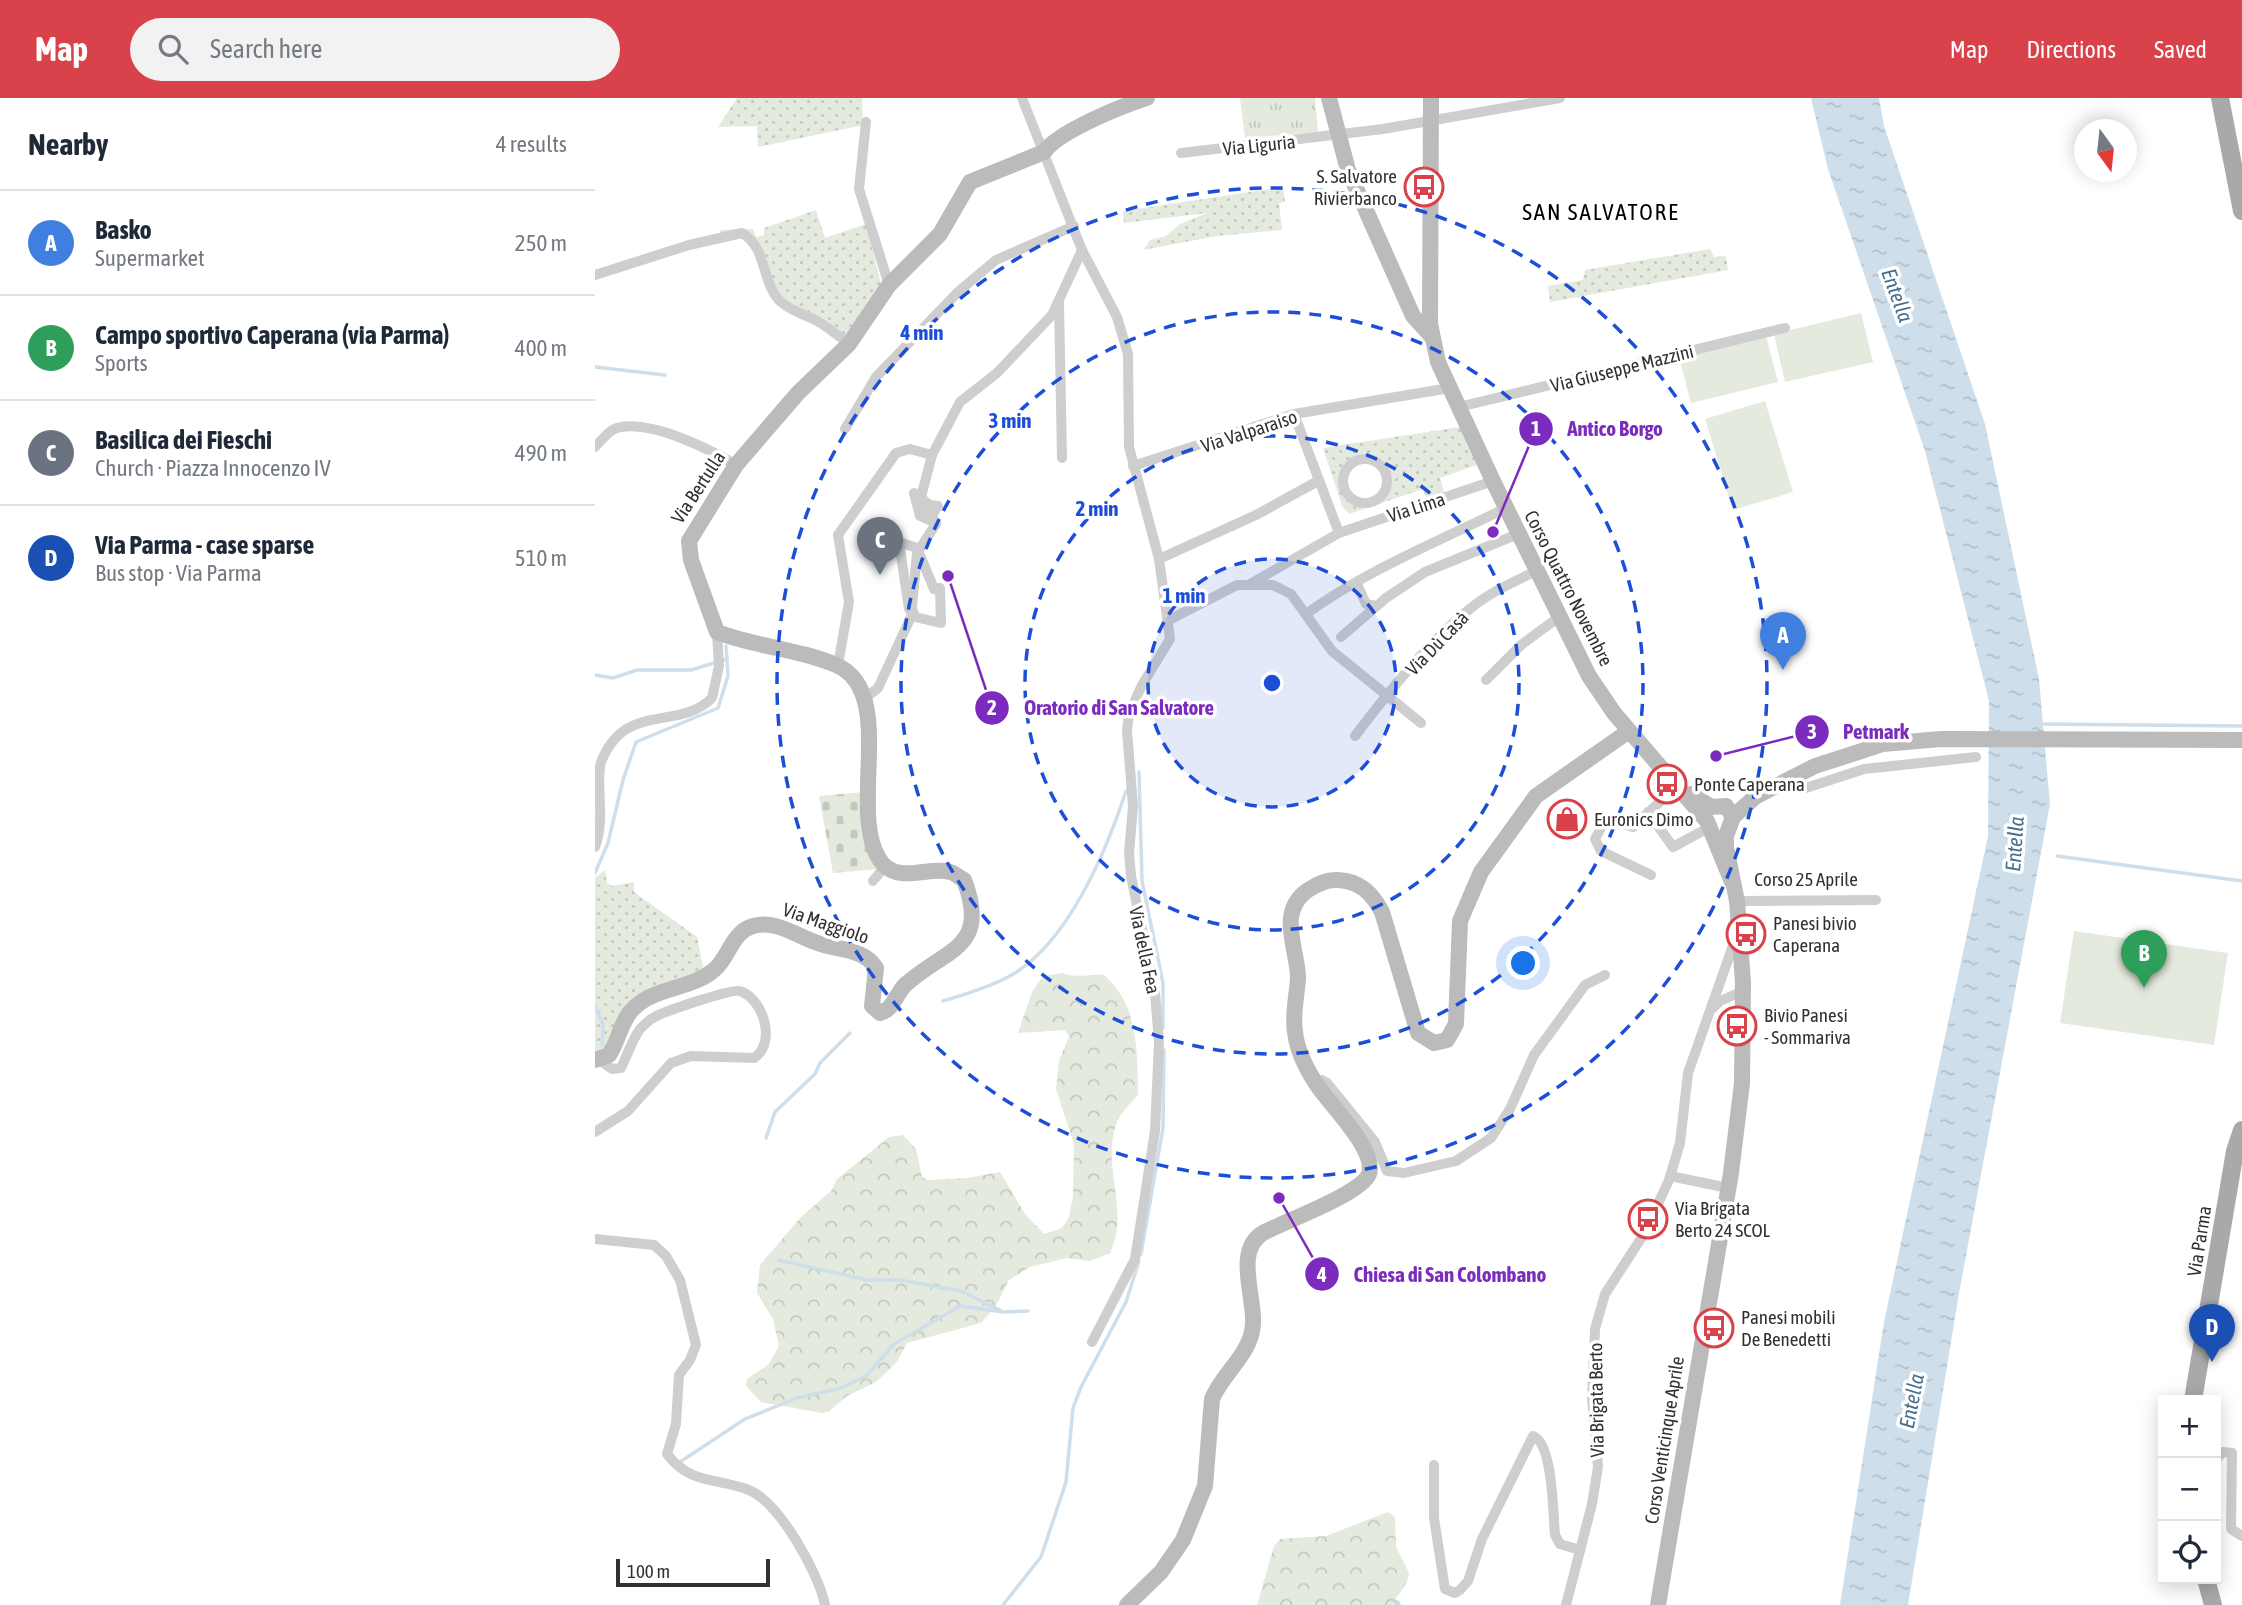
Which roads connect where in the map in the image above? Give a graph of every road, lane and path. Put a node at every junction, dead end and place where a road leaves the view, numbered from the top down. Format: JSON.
{"nodes":[{"id":1,"x":1022,"y":98,"type":"edge"},
{"id":2,"x":1147,"y":98,"type":"edge"},
{"id":3,"x":1329,"y":98,"type":"edge"},
{"id":4,"x":1431,"y":98,"type":"edge"},
{"id":5,"x":1560,"y":98,"type":"edge"},
{"id":6,"x":2220,"y":98,"type":"edge"},
{"id":7,"x":1431,"y":121,"type":"junction"},
{"id":8,"x":866,"y":122,"type":"dead end"},
{"id":9,"x":1338,"y":135,"type":"junction"},
{"id":10,"x":1044,"y":152,"type":"junction"},
{"id":11,"x":1181,"y":153,"type":"dead end"},
{"id":12,"x":2242,"y":211,"type":"edge"},
{"id":13,"x":1073,"y":226,"type":"junction"},
{"id":14,"x":1082,"y":250,"type":"junction"},
{"id":15,"x":1394,"y":270,"type":"junction"},
{"id":16,"x":595,"y":275,"type":"edge"},
{"id":17,"x":1430,"y":281,"type":"junction"},
{"id":18,"x":1406,"y":284,"type":"junction"},
{"id":19,"x":889,"y":285,"type":"junction"},
{"id":20,"x":1059,"y":303,"type":"junction"},
{"id":21,"x":1430,"y":316,"type":"junction"},
{"id":22,"x":1785,"y":328,"type":"dead end"},
{"id":23,"x":1432,"y":337,"type":"junction"},
{"id":24,"x":849,"y":344,"type":"junction"},
{"id":25,"x":1450,"y":388,"type":"junction"},
{"id":26,"x":1458,"y":407,"type":"junction"},
{"id":27,"x":1294,"y":414,"type":"junction"},
{"id":28,"x":845,"y":429,"type":"dead end"},
{"id":29,"x":595,"y":447,"type":"edge"},
{"id":30,"x":932,"y":455,"type":"junction"},
{"id":31,"x":1062,"y":458,"type":"dead end"},
{"id":32,"x":1355,"y":460,"type":"joint"},
{"id":33,"x":736,"y":465,"type":"junction"},
{"id":34,"x":1133,"y":466,"type":"junction"},
{"id":35,"x":1318,"y":481,"type":"junction"},
{"id":36,"x":1493,"y":481,"type":"junction"},
{"id":37,"x":1506,"y":508,"type":"junction"},
{"id":38,"x":1339,"y":533,"type":"junction"},
{"id":39,"x":1518,"y":534,"type":"junction"},
{"id":40,"x":917,"y":553,"type":"junction"},
{"id":41,"x":1159,"y":559,"type":"junction"},
{"id":42,"x":1536,"y":571,"type":"junction"},
{"id":43,"x":1250,"y":584,"type":"junction"},
{"id":44,"x":1357,"y":584,"type":"junction"},
{"id":45,"x":1377,"y":606,"type":"junction"},
{"id":46,"x":912,"y":608,"type":"junction"},
{"id":47,"x":1305,"y":614,"type":"junction"},
{"id":48,"x":1559,"y":617,"type":"junction"},
{"id":49,"x":1169,"y":620,"type":"junction"},
{"id":50,"x":717,"y":632,"type":"junction"},
{"id":51,"x":1341,"y":638,"type":"dead end"},
{"id":52,"x":838,"y":665,"type":"junction"},
{"id":53,"x":1486,"y":680,"type":"dead end"},
{"id":54,"x":1385,"y":695,"type":"junction"},
{"id":55,"x":864,"y":699,"type":"junction"},
{"id":56,"x":1421,"y":723,"type":"dead end"},
{"id":57,"x":1629,"y":731,"type":"junction"},
{"id":58,"x":1355,"y":736,"type":"dead end"},
{"id":59,"x":2242,"y":740,"type":"edge"},
{"id":60,"x":1976,"y":757,"type":"dead end"},
{"id":61,"x":1791,"y":778,"type":"junction"},
{"id":62,"x":1679,"y":786,"type":"junction"},
{"id":63,"x":1648,"y":812,"type":"junction"},
{"id":64,"x":1719,"y":818,"type":"junction"},
{"id":65,"x":595,"y":847,"type":"edge"},
{"id":66,"x":885,"y":866,"type":"junction"},
{"id":67,"x":1651,"y":875,"type":"dead end"},
{"id":68,"x":873,"y":881,"type":"dead end"},
{"id":69,"x":1876,"y":900,"type":"dead end"},
{"id":70,"x":1737,"y":901,"type":"junction"},
{"id":71,"x":1739,"y":923,"type":"junction"},
{"id":72,"x":1605,"y":975,"type":"dead end"},
{"id":73,"x":1722,"y":981,"type":"junction"},
{"id":74,"x":1743,"y":986,"type":"junction"},
{"id":75,"x":1708,"y":1012,"type":"junction"},
{"id":76,"x":597,"y":1060,"type":"edge"},
{"id":77,"x":1315,"y":1082,"type":"junction"},
{"id":78,"x":595,"y":1132,"type":"edge"},
{"id":79,"x":2241,"y":1136,"type":"edge"},
{"id":80,"x":1670,"y":1176,"type":"junction"},
{"id":81,"x":1728,"y":1188,"type":"junction"},
{"id":82,"x":595,"y":1239,"type":"edge"},
{"id":83,"x":1092,"y":1342,"type":"dead end"},
{"id":84,"x":2194,"y":1395,"type":"edge"},
{"id":85,"x":2218,"y":1458,"type":"edge"},
{"id":86,"x":1434,"y":1465,"type":"dead end"},
{"id":87,"x":2242,"y":1536,"type":"edge"},
{"id":88,"x":1580,"y":1550,"type":"junction"},
{"id":89,"x":2207,"y":1584,"type":"edge"},
{"id":90,"x":825,"y":1605,"type":"edge"},
{"id":91,"x":1127,"y":1605,"type":"edge"},
{"id":92,"x":1566,"y":1605,"type":"edge"},
{"id":93,"x":1658,"y":1605,"type":"edge"},
{"id":94,"x":2213,"y":1605,"type":"edge"}],
"edges":[{"from":1,"to":10,"type":"street","name":"Via della Fea"},
{"from":2,"to":10,"type":"street","name":"Via Bertulla"},
{"from":3,"to":9,"type":"street"},
{"from":4,"to":7,"type":"street"},
{"from":5,"to":7,"type":"street","name":"Via Liguria"},
{"from":6,"to":12,"type":"main road"},
{"from":7,"to":9,"type":"street","name":"Via Liguria"},
{"from":7,"to":17,"type":"street"},
{"from":8,"to":19,"type":"street"},
{"from":9,"to":11,"type":"street","name":"Via Liguria"},
{"from":9,"to":15,"type":"street"},
{"from":10,"to":13,"type":"street","name":"Via della Fea"},
{"from":10,"to":19,"type":"street","name":"Via Bertulla"},
{"from":13,"to":14,"type":"street","name":"Via della Fea"},
{"from":13,"to":28,"type":"street"},
{"from":14,"to":20,"type":"street"},
{"from":14,"to":34,"type":"street","name":"Via della Fea"},
{"from":15,"to":18,"type":"street"},
{"from":15,"to":23,"type":"street"},
{"from":16,"to":24,"type":"street"},
{"from":17,"to":18,"type":"street"},
{"from":17,"to":21,"type":"street"},
{"from":18,"to":21,"type":"street"},
{"from":19,"to":24,"type":"street","name":"Via Bertulla"},
{"from":20,"to":30,"type":"street"},
{"from":20,"to":31,"type":"street"},
{"from":21,"to":23,"type":"street"},
{"from":22,"to":26,"type":"street","name":"Via Giuseppe Mazzini"},
{"from":23,"to":25,"type":"street","name":"Corso Quattro Novembre"},
{"from":24,"to":33,"type":"street","name":"Via Bertulla"},
{"from":25,"to":26,"type":"street","name":"Corso Quattro Novembre"},
{"from":25,"to":27,"type":"street","name":"Via Valparaiso"},
{"from":26,"to":36,"type":"street","name":"Corso Quattro Novembre"},
{"from":27,"to":34,"type":"street","name":"Via Valparaiso"},
{"from":27,"to":35,"type":"street"},
{"from":29,"to":33,"type":"street"},
{"from":30,"to":40,"type":"street"},
{"from":30,"to":52,"type":"street"},
{"from":32,"to":32,"type":"street"},
{"from":33,"to":50,"type":"street","name":"Via Bertulla"},
{"from":34,"to":41,"type":"street","name":"Via della Fea"},
{"from":35,"to":38,"type":"street"},
{"from":35,"to":41,"type":"street"},
{"from":36,"to":37,"type":"street","name":"Corso Quattro Novembre"},
{"from":36,"to":38,"type":"street","name":"Via Lima"},
{"from":37,"to":39,"type":"street","name":"Corso Quattro Novembre"},
{"from":37,"to":44,"type":"street"},
{"from":38,"to":43,"type":"street","name":"Via Lima"},
{"from":39,"to":42,"type":"street","name":"Corso Quattro Novembre"},
{"from":39,"to":45,"type":"street"},
{"from":40,"to":46,"type":"street"},
{"from":40,"to":46,"type":"street"},
{"from":40,"to":46,"type":"street"},
{"from":41,"to":49,"type":"street","name":"Via della Fea"},
{"from":42,"to":48,"type":"street","name":"Corso Quattro Novembre"},
{"from":42,"to":54,"type":"street","name":"Via Dù Casà"},
{"from":43,"to":47,"type":"street"},
{"from":43,"to":49,"type":"street","name":"Via Lima"},
{"from":44,"to":45,"type":"street"},
{"from":44,"to":47,"type":"street"},
{"from":45,"to":51,"type":"street"},
{"from":46,"to":55,"type":"street"},
{"from":47,"to":54,"type":"street"},
{"from":48,"to":53,"type":"street"},
{"from":48,"to":57,"type":"street","name":"Corso Quattro Novembre"},
{"from":49,"to":83,"type":"street","name":"Via della Fea"},
{"from":50,"to":52,"type":"street"},
{"from":50,"to":65,"type":"street"},
{"from":52,"to":55,"type":"street"},
{"from":54,"to":56,"type":"street"},
{"from":54,"to":58,"type":"street","name":"Via Dù Casà"},
{"from":55,"to":66,"type":"street"},
{"from":57,"to":62,"type":"street","name":"Corso Quattro Novembre"},
{"from":57,"to":77,"type":"street"},
{"from":59,"to":61,"type":"street"},
{"from":60,"to":61,"type":"street"},
{"from":61,"to":64,"type":"street"},
{"from":62,"to":63,"type":"street"},
{"from":62,"to":64,"type":"street","name":"Corso 25 Aprile"},
{"from":63,"to":64,"type":"street"},
{"from":63,"to":67,"type":"street"},
{"from":64,"to":70,"type":"street","name":"Corso 25 Aprile"},
{"from":66,"to":68,"type":"street"},
{"from":66,"to":76,"type":"street","name":"Via Maggiolo"},
{"from":69,"to":70,"type":"street","name":"Corso 25 Aprile"},
{"from":70,"to":71,"type":"street","name":"Corso 25 Aprile"},
{"from":71,"to":73,"type":"street","name":"Via Brigata Berto"},
{"from":71,"to":74,"type":"street","name":"Corso 25 Aprile"},
{"from":72,"to":77,"type":"street"},
{"from":73,"to":74,"type":"street"},
{"from":73,"to":75,"type":"street","name":"Via Brigata Berto"},
{"from":74,"to":75,"type":"street"},
{"from":74,"to":81,"type":"street","name":"Corso Venticinque Aprile"},
{"from":75,"to":80,"type":"street","name":"Via Brigata Berto"},
{"from":76,"to":78,"type":"street"},
{"from":77,"to":91,"type":"street"},
{"from":79,"to":84,"type":"main road","name":"Via Parma"},
{"from":80,"to":81,"type":"street"},
{"from":80,"to":88,"type":"street","name":"Via Brigata Berto"},
{"from":81,"to":93,"type":"street","name":"Corso Venticinque Aprile"},
{"from":82,"to":90,"type":"street"},
{"from":85,"to":87,"type":"street"},
{"from":86,"to":88,"type":"street"},
{"from":88,"to":92,"type":"street","name":"Via Brigata Berto"},
{"from":89,"to":94,"type":"main road"}]}
